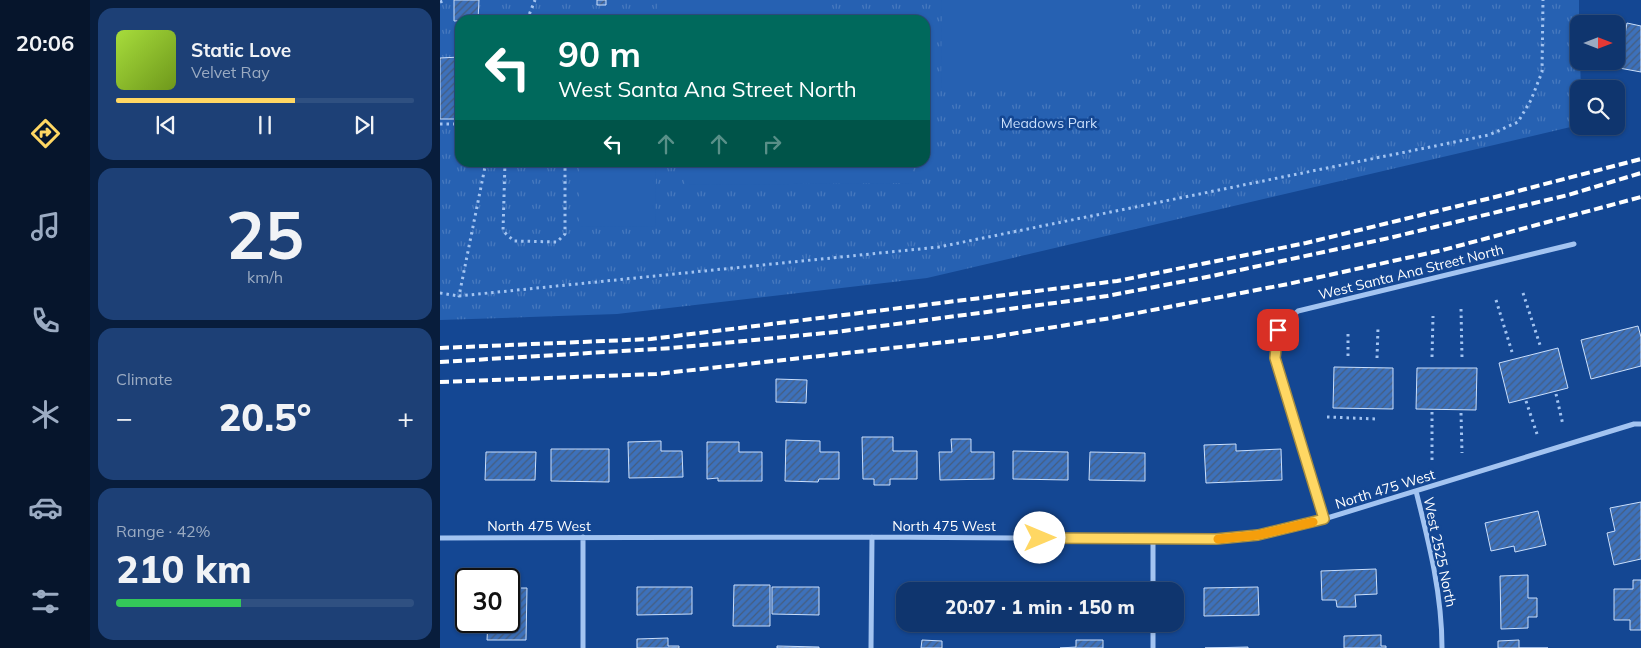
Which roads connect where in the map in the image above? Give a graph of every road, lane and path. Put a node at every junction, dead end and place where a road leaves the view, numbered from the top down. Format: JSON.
{"nodes":[{"id":1,"x":446,"y":0,"type":"edge"},
{"id":2,"x":535,"y":0,"type":"edge"},
{"id":3,"x":1543,"y":0,"type":"edge"},
{"id":4,"x":440,"y":2,"type":"edge"},
{"id":5,"x":529,"y":15,"type":"edge"},
{"id":6,"x":440,"y":124,"type":"edge"},
{"id":7,"x":455,"y":124,"type":"edge"},
{"id":8,"x":485,"y":167,"type":"edge"},
{"id":9,"x":504,"y":167,"type":"edge"},
{"id":10,"x":565,"y":167,"type":"edge"},
{"id":11,"x":1574,"y":244,"type":"dead end"},
{"id":12,"x":440,"y":293,"type":"edge"},
{"id":13,"x":1523,"y":293,"type":"dead end"},
{"id":14,"x":460,"y":296,"type":"junction"},
{"id":15,"x":1496,"y":300,"type":"dead end"},
{"id":16,"x":1461,"y":309,"type":"dead end"},
{"id":17,"x":1433,"y":316,"type":"dead end"},
{"id":18,"x":1378,"y":328,"type":"dead end"},
{"id":19,"x":1348,"y":334,"type":"dead end"},
{"id":20,"x":1540,"y":345,"type":"dead end"},
{"id":21,"x":1512,"y":352,"type":"dead end"},
{"id":22,"x":1432,"y":357,"type":"dead end"},
{"id":23,"x":1348,"y":358,"type":"dead end"},
{"id":24,"x":1377,"y":358,"type":"dead end"},
{"id":25,"x":1462,"y":358,"type":"dead end"},
{"id":26,"x":1556,"y":394,"type":"dead end"},
{"id":27,"x":1526,"y":401,"type":"dead end"},
{"id":28,"x":1432,"y":412,"type":"dead end"},
{"id":29,"x":1461,"y":413,"type":"dead end"},
{"id":30,"x":1327,"y":417,"type":"dead end"},
{"id":31,"x":1377,"y":419,"type":"dead end"},
{"id":32,"x":1641,"y":424,"type":"edge"},
{"id":33,"x":1563,"y":425,"type":"dead end"},
{"id":34,"x":1537,"y":434,"type":"dead end"},
{"id":35,"x":1462,"y":454,"type":"dead end"},
{"id":36,"x":1432,"y":463,"type":"dead end"},
{"id":37,"x":1416,"y":491,"type":"junction"},
{"id":38,"x":1324,"y":519,"type":"junction"},
{"id":39,"x":872,"y":537,"type":"junction"},
{"id":40,"x":440,"y":538,"type":"edge"},
{"id":41,"x":583,"y":538,"type":"junction"},
{"id":42,"x":1153,"y":539,"type":"junction"},
{"id":43,"x":1153,"y":582,"type":"edge"},
{"id":44,"x":1153,"y":632,"type":"edge"},
{"id":45,"x":583,"y":648,"type":"edge"},
{"id":46,"x":871,"y":648,"type":"edge"},
{"id":47,"x":1153,"y":648,"type":"edge"},
{"id":48,"x":1442,"y":648,"type":"edge"}],
"edges":[{"from":1,"to":4,"type":"path"},
{"from":2,"to":5,"type":"path"},
{"from":3,"to":14,"type":"path"},
{"from":6,"to":7,"type":"path"},
{"from":8,"to":14,"type":"path"},
{"from":9,"to":10,"type":"path"},
{"from":11,"to":38,"type":"street","name":"West Santa Ana Street North"},
{"from":12,"to":14,"type":"path"},
{"from":13,"to":20,"type":"path"},
{"from":15,"to":21,"type":"path"},
{"from":16,"to":25,"type":"path"},
{"from":17,"to":22,"type":"path"},
{"from":18,"to":24,"type":"path"},
{"from":19,"to":23,"type":"path"},
{"from":26,"to":33,"type":"path"},
{"from":27,"to":34,"type":"path"},
{"from":28,"to":36,"type":"path"},
{"from":29,"to":35,"type":"path"},
{"from":30,"to":31,"type":"path"},
{"from":32,"to":37,"type":"street","name":"North 475 West"},
{"from":37,"to":38,"type":"street","name":"North 475 West"},
{"from":37,"to":48,"type":"street","name":"West 2525 North"},
{"from":38,"to":42,"type":"street","name":"North 475 West"},
{"from":39,"to":41,"type":"street","name":"North 475 West"},
{"from":39,"to":42,"type":"street","name":"North 475 West"},
{"from":39,"to":46,"type":"street"},
{"from":40,"to":41,"type":"street","name":"North 475 West"},
{"from":41,"to":45,"type":"street"},
{"from":42,"to":43,"type":"street"},
{"from":44,"to":47,"type":"street"}]}
